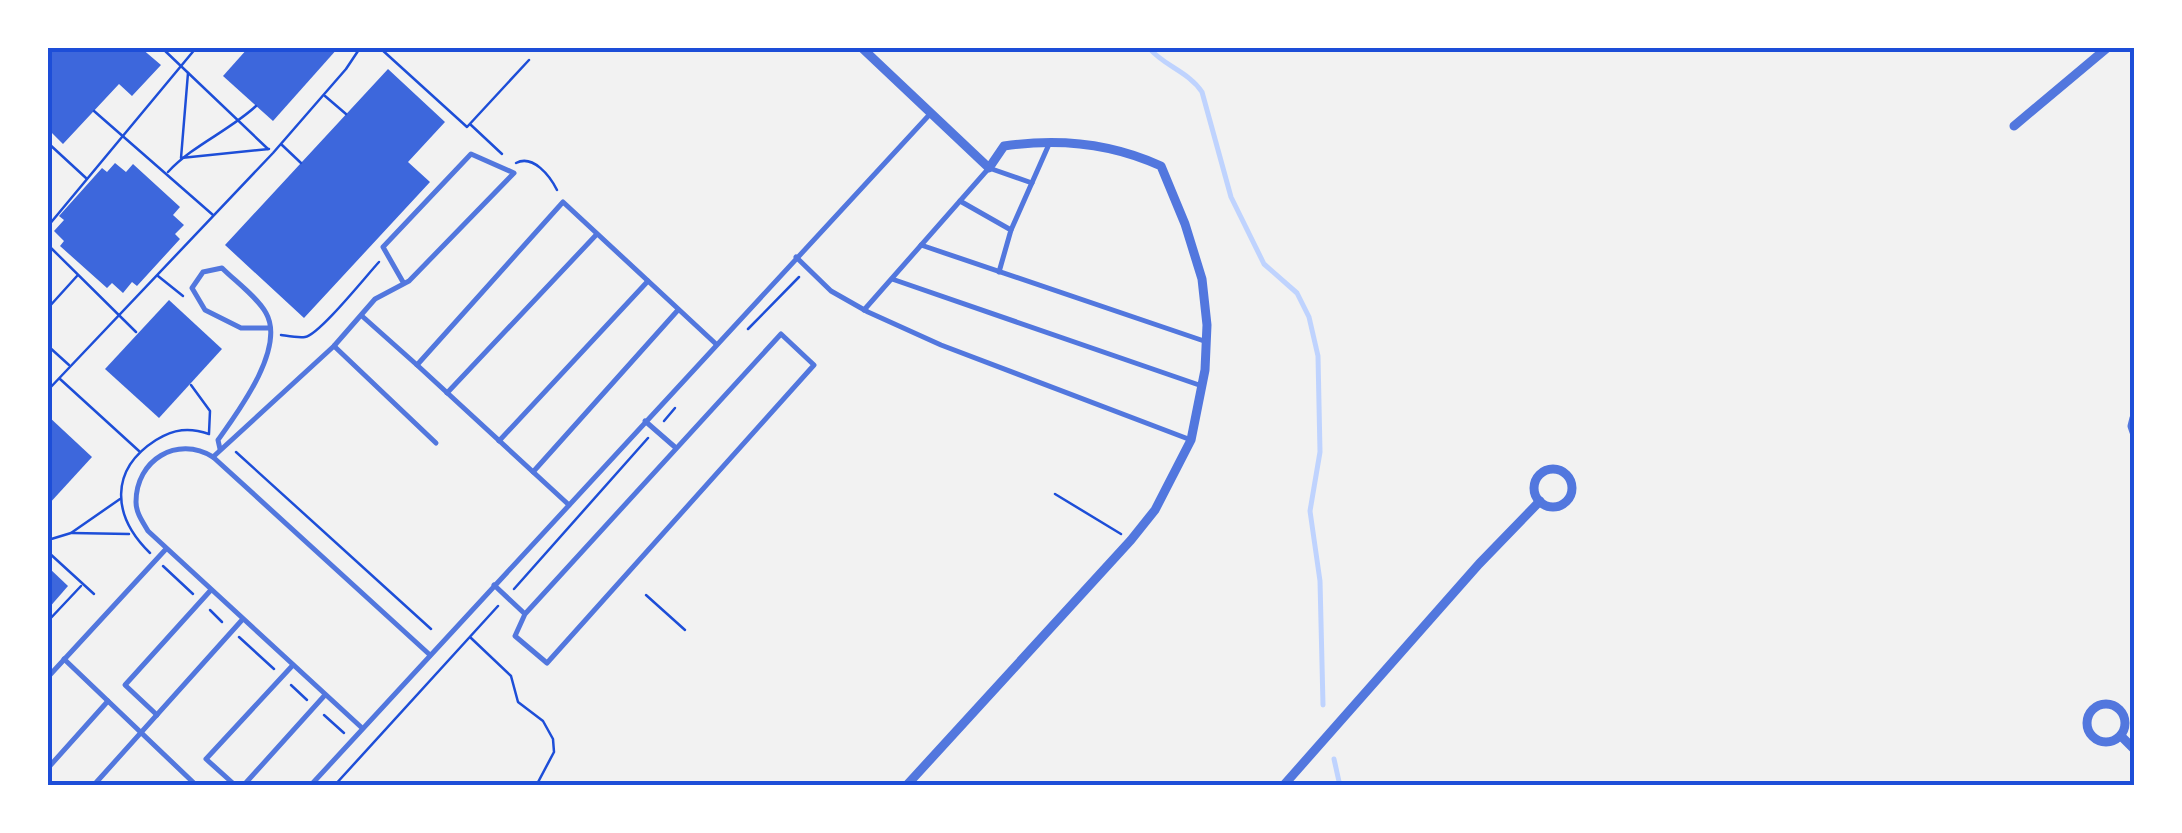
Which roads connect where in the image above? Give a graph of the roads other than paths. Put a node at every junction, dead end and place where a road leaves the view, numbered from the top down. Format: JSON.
{"nodes":[{"id":1,"x":862,"y":48,"type":"edge"},
{"id":2,"x":2107,"y":48,"type":"edge"},
{"id":3,"x":931,"y":113,"type":"junction"},
{"id":4,"x":2014,"y":126,"type":"dead end"},
{"id":5,"x":1050,"y":142,"type":"junction"},
{"id":6,"x":989,"y":168,"type":"junction"},
{"id":7,"x":1032,"y":183,"type":"junction"},
{"id":8,"x":960,"y":201,"type":"junction"},
{"id":9,"x":1011,"y":230,"type":"junction"},
{"id":10,"x":597,"y":234,"type":"junction"},
{"id":11,"x":921,"y":245,"type":"junction"},
{"id":12,"x":796,"y":256,"type":"junction"},
{"id":13,"x":999,"y":272,"type":"junction"},
{"id":14,"x":892,"y":278,"type":"junction"},
{"id":15,"x":648,"y":281,"type":"junction"},
{"id":16,"x":403,"y":282,"type":"junction"},
{"id":17,"x":679,"y":310,"type":"junction"},
{"id":18,"x":864,"y":310,"type":"junction"},
{"id":19,"x":362,"y":316,"type":"junction"},
{"id":20,"x":270,"y":331,"type":"junction"},
{"id":21,"x":1206,"y":342,"type":"junction"},
{"id":22,"x":716,"y":344,"type":"junction"},
{"id":23,"x":334,"y":346,"type":"junction"},
{"id":24,"x":417,"y":365,"type":"junction"},
{"id":25,"x":1202,"y":386,"type":"junction"},
{"id":26,"x":447,"y":393,"type":"junction"},
{"id":27,"x":2134,"y":418,"type":"edge"},
{"id":28,"x":645,"y":421,"type":"junction"},
{"id":29,"x":2134,"y":432,"type":"edge"},
{"id":30,"x":1190,"y":440,"type":"junction"},
{"id":31,"x":500,"y":441,"type":"junction"},
{"id":32,"x":436,"y":444,"type":"dead end"},
{"id":33,"x":676,"y":448,"type":"junction"},
{"id":34,"x":220,"y":449,"type":"junction"},
{"id":35,"x":213,"y":457,"type":"junction"},
{"id":36,"x":534,"y":472,"type":"junction"},
{"id":37,"x":1540,"y":501,"type":"junction"},
{"id":38,"x":569,"y":505,"type":"junction"},
{"id":39,"x":166,"y":548,"type":"junction"},
{"id":40,"x":494,"y":585,"type":"junction"},
{"id":41,"x":210,"y":591,"type":"junction"},
{"id":42,"x":525,"y":614,"type":"junction"},
{"id":43,"x":242,"y":620,"type":"junction"},
{"id":44,"x":430,"y":654,"type":"junction"},
{"id":45,"x":64,"y":659,"type":"junction"},
{"id":46,"x":293,"y":665,"type":"junction"},
{"id":47,"x":48,"y":677,"type":"edge"},
{"id":48,"x":325,"y":695,"type":"junction"},
{"id":49,"x":108,"y":701,"type":"junction"},
{"id":50,"x":157,"y":714,"type":"junction"},
{"id":51,"x":362,"y":728,"type":"junction"},
{"id":52,"x":141,"y":732,"type":"junction"},
{"id":53,"x":2122,"y":736,"type":"junction"},
{"id":54,"x":2134,"y":748,"type":"edge"},
{"id":55,"x":48,"y":768,"type":"edge"},
{"id":56,"x":188,"y":783,"type":"edge"},
{"id":57,"x":92,"y":786,"type":"edge"},
{"id":58,"x":197,"y":786,"type":"edge"},
{"id":59,"x":239,"y":786,"type":"edge"},
{"id":60,"x":310,"y":786,"type":"edge"},
{"id":61,"x":906,"y":786,"type":"edge"},
{"id":62,"x":1283,"y":786,"type":"edge"}],
"edges":[{"from":1,"to":3,"type":"street"},
{"from":2,"to":4,"type":"street"},
{"from":3,"to":6,"type":"street"},
{"from":3,"to":12,"type":"lane"},
{"from":5,"to":6,"type":"street"},
{"from":5,"to":7,"type":"lane"},
{"from":5,"to":21,"type":"street"},
{"from":6,"to":7,"type":"lane"},
{"from":6,"to":8,"type":"lane"},
{"from":7,"to":9,"type":"lane"},
{"from":8,"to":9,"type":"lane"},
{"from":8,"to":11,"type":"lane"},
{"from":9,"to":13,"type":"lane"},
{"from":10,"to":15,"type":"lane"},
{"from":10,"to":24,"type":"lane"},
{"from":10,"to":26,"type":"lane"},
{"from":11,"to":13,"type":"lane"},
{"from":11,"to":14,"type":"lane"},
{"from":12,"to":18,"type":"lane"},
{"from":12,"to":22,"type":"lane"},
{"from":13,"to":21,"type":"lane"},
{"from":14,"to":18,"type":"lane"},
{"from":14,"to":25,"type":"lane"},
{"from":15,"to":17,"type":"lane"},
{"from":15,"to":31,"type":"lane"},
{"from":16,"to":16,"type":"lane"},
{"from":16,"to":19,"type":"lane"},
{"from":17,"to":22,"type":"lane"},
{"from":17,"to":36,"type":"lane"},
{"from":18,"to":30,"type":"lane"},
{"from":19,"to":23,"type":"lane"},
{"from":19,"to":24,"type":"lane"},
{"from":20,"to":20,"type":"lane"},
{"from":20,"to":34,"type":"lane"},
{"from":21,"to":25,"type":"street"},
{"from":22,"to":28,"type":"lane"},
{"from":23,"to":32,"type":"lane"},
{"from":23,"to":34,"type":"lane"},
{"from":24,"to":26,"type":"lane"},
{"from":25,"to":30,"type":"street"},
{"from":26,"to":31,"type":"lane"},
{"from":27,"to":29,"type":"street"},
{"from":28,"to":33,"type":"lane"},
{"from":28,"to":38,"type":"lane"},
{"from":30,"to":61,"type":"street"},
{"from":31,"to":36,"type":"lane"},
{"from":33,"to":42,"type":"lane"},
{"from":33,"to":42,"type":"lane"},
{"from":34,"to":35,"type":"lane"},
{"from":35,"to":39,"type":"lane"},
{"from":35,"to":44,"type":"lane"},
{"from":36,"to":38,"type":"lane"},
{"from":37,"to":37,"type":"street"},
{"from":37,"to":62,"type":"street"},
{"from":38,"to":40,"type":"lane"},
{"from":39,"to":41,"type":"lane"},
{"from":39,"to":45,"type":"lane"},
{"from":40,"to":42,"type":"lane"},
{"from":40,"to":44,"type":"lane"},
{"from":41,"to":43,"type":"lane"},
{"from":41,"to":50,"type":"lane"},
{"from":43,"to":46,"type":"lane"},
{"from":43,"to":50,"type":"lane"},
{"from":44,"to":51,"type":"lane"},
{"from":45,"to":47,"type":"lane"},
{"from":45,"to":49,"type":"lane"},
{"from":46,"to":48,"type":"lane"},
{"from":46,"to":59,"type":"lane"},
{"from":48,"to":51,"type":"lane"},
{"from":48,"to":59,"type":"lane"},
{"from":49,"to":52,"type":"lane"},
{"from":49,"to":55,"type":"lane"},
{"from":50,"to":52,"type":"lane"},
{"from":51,"to":60,"type":"lane"},
{"from":52,"to":56,"type":"lane"},
{"from":52,"to":57,"type":"lane"},
{"from":53,"to":53,"type":"street"},
{"from":53,"to":54,"type":"street"},
{"from":56,"to":58,"type":"lane"}]}
